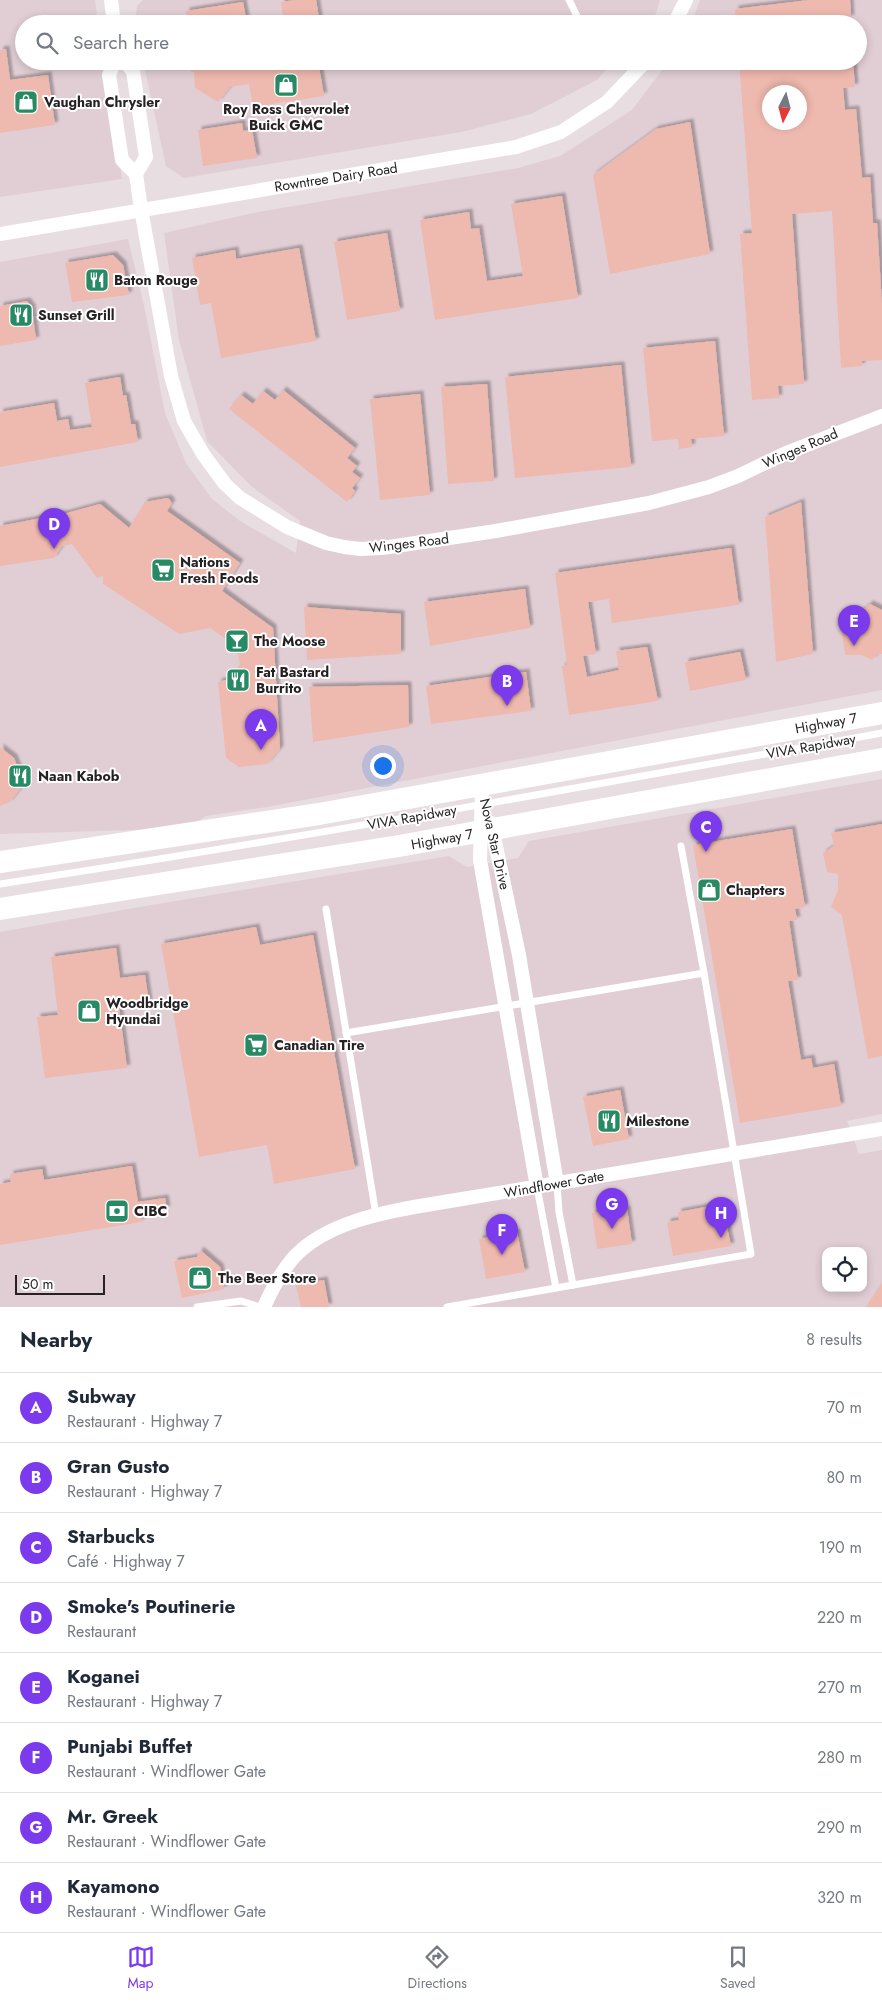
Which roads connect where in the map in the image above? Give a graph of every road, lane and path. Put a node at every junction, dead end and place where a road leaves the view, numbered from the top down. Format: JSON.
{"nodes":[{"id":1,"x":111,"y":0,"type":"edge"},
{"id":2,"x":569,"y":0,"type":"edge"},
{"id":3,"x":686,"y":0,"type":"edge"},
{"id":4,"x":113,"y":15,"type":"edge"},
{"id":5,"x":576,"y":15,"type":"edge"},
{"id":6,"x":678,"y":15,"type":"edge"},
{"id":7,"x":111,"y":70,"type":"edge"},
{"id":8,"x":132,"y":70,"type":"edge"},
{"id":9,"x":638,"y":70,"type":"edge"},
{"id":10,"x":136,"y":174,"type":"junction"},
{"id":11,"x":141,"y":209,"type":"junction"},
{"id":12,"x":0,"y":234,"type":"edge"},
{"id":13,"x":882,"y":416,"type":"edge"},
{"id":14,"x":882,"y":713,"type":"edge"},
{"id":15,"x":882,"y":733,"type":"edge"},
{"id":16,"x":882,"y":758,"type":"edge"},
{"id":17,"x":483,"y":799,"type":"junction"},
{"id":18,"x":486,"y":830,"type":"junction"},
{"id":19,"x":681,"y":846,"type":"dead end"},
{"id":20,"x":0,"y":862,"type":"edge"},
{"id":21,"x":0,"y":884,"type":"edge"},
{"id":22,"x":0,"y":909,"type":"edge"},
{"id":23,"x":326,"y":910,"type":"dead end"},
{"id":24,"x":704,"y":973,"type":"junction"},
{"id":25,"x":527,"y":1003,"type":"junction"},
{"id":26,"x":504,"y":1006,"type":"junction"},
{"id":27,"x":346,"y":1033,"type":"junction"},
{"id":28,"x":882,"y":1129,"type":"edge"},
{"id":29,"x":734,"y":1152,"type":"junction"},
{"id":30,"x":557,"y":1184,"type":"junction"},
{"id":31,"x":537,"y":1187,"type":"junction"},
{"id":32,"x":376,"y":1215,"type":"junction"},
{"id":33,"x":573,"y":1285,"type":"junction"},
{"id":34,"x":556,"y":1288,"type":"junction"},
{"id":35,"x":197,"y":1307,"type":"edge"},
{"id":36,"x":260,"y":1307,"type":"edge"},
{"id":37,"x":264,"y":1307,"type":"edge"},
{"id":38,"x":447,"y":1307,"type":"edge"}],
"edges":[{"from":1,"to":4,"type":"street"},
{"from":2,"to":5,"type":"lane"},
{"from":3,"to":6,"type":"street"},
{"from":7,"to":10,"type":"street"},
{"from":8,"to":10,"type":"street"},
{"from":9,"to":11,"type":"street","name":"Rowntree Dairy Road"},
{"from":10,"to":11,"type":"street","name":"Winges Road"},
{"from":11,"to":12,"type":"street","name":"Rowntree Dairy Road"},
{"from":11,"to":13,"type":"street","name":"Winges Road"},
{"from":14,"to":17,"type":"main road","name":"Highway 7"},
{"from":15,"to":17,"type":"lane","name":"VIVA Rapidway"},
{"from":16,"to":18,"type":"main road","name":"Highway 7"},
{"from":17,"to":18,"type":"street","name":"Nova Star Drive"},
{"from":17,"to":20,"type":"main road","name":"Highway 7"},
{"from":17,"to":21,"type":"lane","name":"VIVA Rapidway"},
{"from":18,"to":22,"type":"main road","name":"Highway 7"},
{"from":18,"to":25,"type":"street","name":"Nova Star Drive"},
{"from":18,"to":26,"type":"street","name":"Nova Star Drive"},
{"from":19,"to":24,"type":"lane"},
{"from":23,"to":27,"type":"lane"},
{"from":24,"to":25,"type":"lane"},
{"from":24,"to":29,"type":"lane"},
{"from":25,"to":26,"type":"lane"},
{"from":25,"to":30,"type":"street","name":"Nova Star Drive"},
{"from":26,"to":27,"type":"lane"},
{"from":26,"to":31,"type":"street","name":"Nova Star Drive"},
{"from":27,"to":32,"type":"lane"},
{"from":28,"to":29,"type":"street","name":"Windflower Gate"},
{"from":29,"to":30,"type":"street","name":"Windflower Gate"},
{"from":29,"to":33,"type":"lane"},
{"from":30,"to":31,"type":"street","name":"Windflower Gate"},
{"from":30,"to":33,"type":"lane"},
{"from":31,"to":32,"type":"street","name":"Windflower Gate"},
{"from":31,"to":34,"type":"lane"},
{"from":32,"to":37,"type":"street","name":"Windflower Gate"},
{"from":33,"to":34,"type":"lane"},
{"from":34,"to":38,"type":"lane"},
{"from":35,"to":36,"type":"lane"}]}
